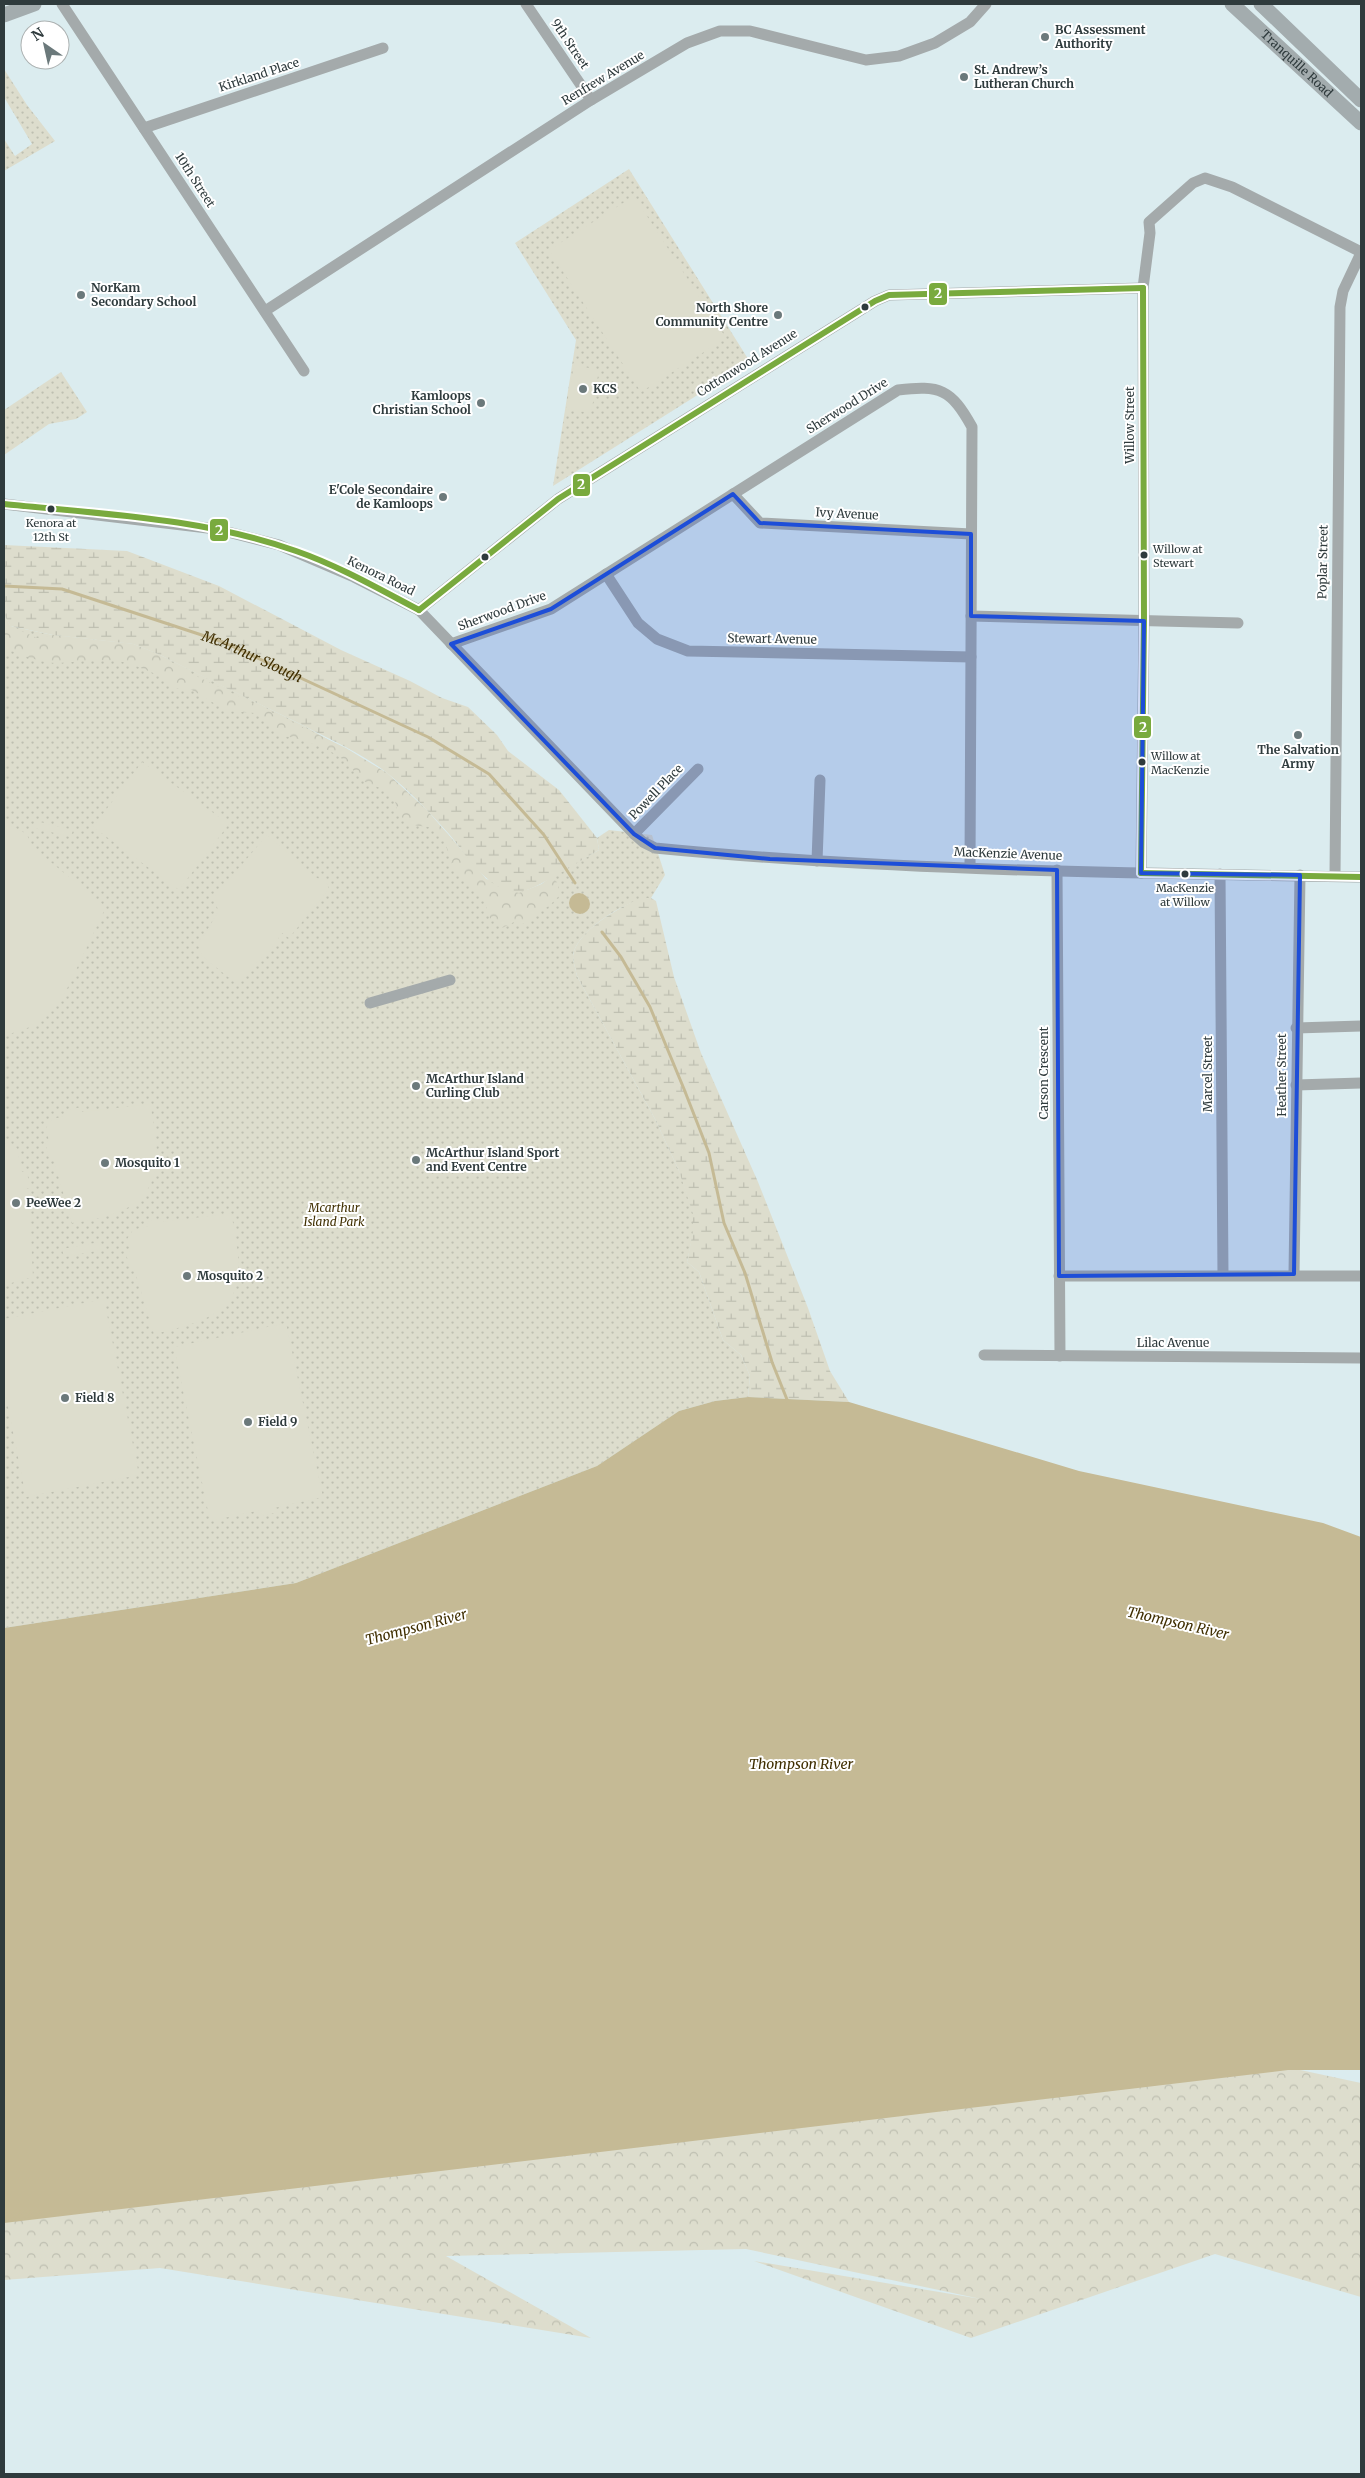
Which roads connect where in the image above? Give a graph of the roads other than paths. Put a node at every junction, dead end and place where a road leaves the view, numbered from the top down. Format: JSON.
{"nodes":[{"id":1,"x":34,"y":4,"type":"edge"},
{"id":2,"x":62,"y":4,"type":"edge"},
{"id":3,"x":526,"y":4,"type":"edge"},
{"id":4,"x":986,"y":4,"type":"edge"},
{"id":5,"x":1232,"y":4,"type":"edge"},
{"id":6,"x":1261,"y":4,"type":"edge"},
{"id":7,"x":4,"y":15,"type":"edge"},
{"id":8,"x":383,"y":48,"type":"dead end"},
{"id":9,"x":591,"y":100,"type":"junction"},
{"id":10,"x":1361,"y":100,"type":"edge"},
{"id":11,"x":1361,"y":123,"type":"edge"},
{"id":12,"x":144,"y":128,"type":"junction"},
{"id":13,"x":1361,"y":252,"type":"edge"},
{"id":14,"x":1143,"y":288,"type":"junction"},
{"id":15,"x":265,"y":312,"type":"junction"},
{"id":16,"x":304,"y":371,"type":"dead end"},
{"id":17,"x":733,"y":494,"type":"junction"},
{"id":18,"x":4,"y":504,"type":"edge"},
{"id":19,"x":971,"y":534,"type":"junction"},
{"id":20,"x":606,"y":574,"type":"junction"},
{"id":21,"x":419,"y":610,"type":"junction"},
{"id":22,"x":971,"y":616,"type":"junction"},
{"id":23,"x":1144,"y":621,"type":"junction"},
{"id":24,"x":1238,"y":624,"type":"dead end"},
{"id":25,"x":451,"y":644,"type":"junction"},
{"id":26,"x":971,"y":657,"type":"junction"},
{"id":27,"x":698,"y":769,"type":"dead end"},
{"id":28,"x":820,"y":780,"type":"dead end"},
{"id":29,"x":634,"y":834,"type":"junction"},
{"id":30,"x":655,"y":848,"type":"joint"},
{"id":31,"x":817,"y":861,"type":"junction"},
{"id":32,"x":970,"y":867,"type":"junction"},
{"id":33,"x":1057,"y":870,"type":"junction"},
{"id":34,"x":1141,"y":873,"type":"junction"},
{"id":35,"x":1220,"y":874,"type":"junction"},
{"id":36,"x":1300,"y":875,"type":"junction"},
{"id":37,"x":1335,"y":876,"type":"junction"},
{"id":38,"x":1361,"y":877,"type":"edge"},
{"id":39,"x":450,"y":980,"type":"dead end"},
{"id":40,"x":370,"y":1002,"type":"dead end"},
{"id":41,"x":1361,"y":1026,"type":"edge"},
{"id":42,"x":1296,"y":1028,"type":"junction"},
{"id":43,"x":1361,"y":1083,"type":"edge"},
{"id":44,"x":1296,"y":1085,"type":"junction"},
{"id":45,"x":1294,"y":1274,"type":"junction"},
{"id":46,"x":1223,"y":1275,"type":"junction"},
{"id":47,"x":1058,"y":1276,"type":"junction"},
{"id":48,"x":1361,"y":1276,"type":"edge"},
{"id":49,"x":984,"y":1356,"type":"dead end"},
{"id":50,"x":1060,"y":1356,"type":"junction"},
{"id":51,"x":1361,"y":1358,"type":"edge"}],
"edges":[{"from":1,"to":7,"type":"main road"},
{"from":2,"to":12,"type":"street","name":"10th Street"},
{"from":3,"to":9,"type":"street","name":"9th Street"},
{"from":4,"to":9,"type":"street","name":"Renfrew Avenue"},
{"from":5,"to":11,"type":"main road","name":"Tranquille Road"},
{"from":6,"to":10,"type":"main road","name":"Tranquille Road"},
{"from":8,"to":12,"type":"street","name":"Kirkland Place"},
{"from":9,"to":15,"type":"street","name":"Renfrew Avenue"},
{"from":12,"to":15,"type":"street","name":"10th Street"},
{"from":13,"to":14,"type":"street","name":"Willow Street"},
{"from":13,"to":37,"type":"street","name":"Poplar Street"},
{"from":14,"to":21,"type":"street","name":"Cottonwood Avenue"},
{"from":14,"to":23,"type":"street","name":"Willow Street"},
{"from":15,"to":16,"type":"street","name":"10th Street"},
{"from":17,"to":19,"type":"street","name":"Ivy Avenue"},
{"from":17,"to":19,"type":"street","name":"Sherwood Drive"},
{"from":17,"to":20,"type":"street","name":"Sherwood Drive"},
{"from":18,"to":21,"type":"street","name":"Kenora Road"},
{"from":19,"to":22,"type":"street","name":"Sherwood Drive"},
{"from":20,"to":25,"type":"street","name":"Sherwood Drive"},
{"from":20,"to":26,"type":"street","name":"Stewart Avenue"},
{"from":21,"to":25,"type":"street","name":"Kenora Road"},
{"from":22,"to":23,"type":"street"},
{"from":22,"to":26,"type":"street","name":"Sherwood Drive"},
{"from":23,"to":24,"type":"street"},
{"from":23,"to":34,"type":"street","name":"Willow Street"},
{"from":25,"to":29,"type":"street","name":"Kenora Road"},
{"from":26,"to":32,"type":"street","name":"Sherwood Drive"},
{"from":27,"to":29,"type":"street","name":"Powell Place"},
{"from":28,"to":31,"type":"street"},
{"from":29,"to":30,"type":"street","name":"Kenora Road"},
{"from":30,"to":31,"type":"street","name":"MacKenzie Avenue"},
{"from":31,"to":32,"type":"street","name":"MacKenzie Avenue"},
{"from":32,"to":33,"type":"street","name":"MacKenzie Avenue"},
{"from":33,"to":34,"type":"street","name":"MacKenzie Avenue"},
{"from":33,"to":47,"type":"street","name":"Carson Crescent"},
{"from":34,"to":35,"type":"street","name":"MacKenzie Avenue"},
{"from":35,"to":36,"type":"street","name":"MacKenzie Avenue"},
{"from":35,"to":46,"type":"street","name":"Marcel Street"},
{"from":36,"to":37,"type":"street","name":"MacKenzie Avenue"},
{"from":36,"to":42,"type":"street","name":"Heather Street"},
{"from":37,"to":38,"type":"street","name":"MacKenzie Avenue"},
{"from":39,"to":40,"type":"street"},
{"from":41,"to":42,"type":"street"},
{"from":42,"to":44,"type":"street","name":"Heather Street"},
{"from":43,"to":44,"type":"street"},
{"from":44,"to":45,"type":"street","name":"Heather Street"},
{"from":45,"to":46,"type":"street"},
{"from":45,"to":48,"type":"street"},
{"from":46,"to":47,"type":"street"},
{"from":47,"to":50,"type":"street","name":"Carson Crescent"},
{"from":49,"to":50,"type":"street","name":"Lilac Avenue"},
{"from":50,"to":51,"type":"street","name":"Lilac Avenue"}]}
